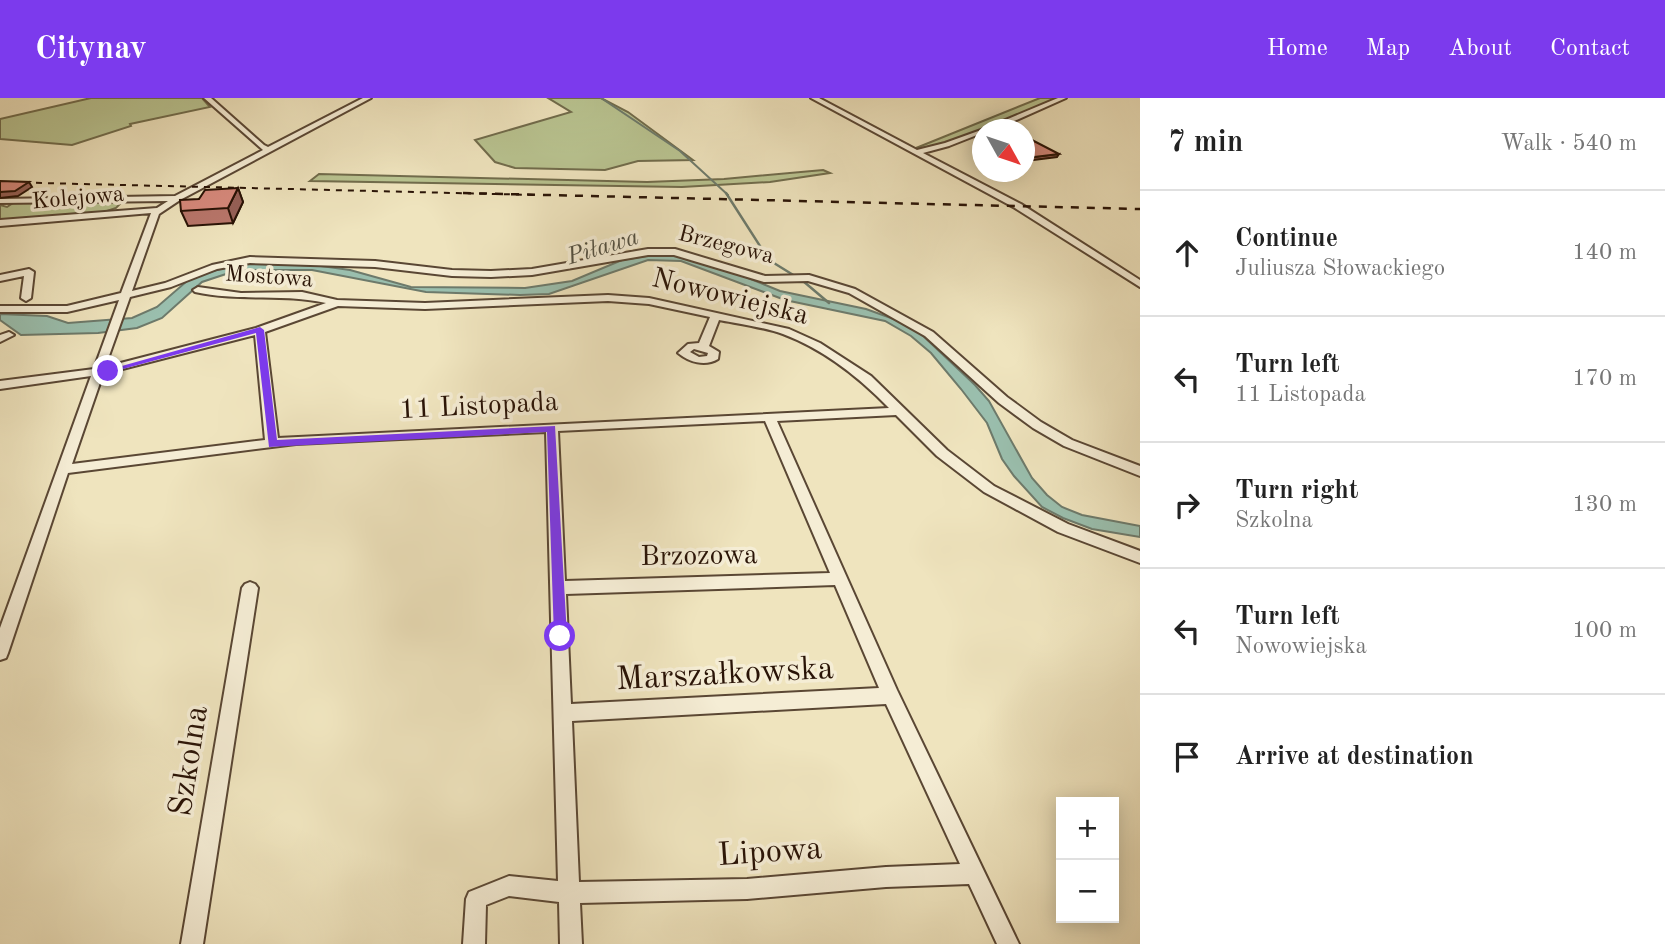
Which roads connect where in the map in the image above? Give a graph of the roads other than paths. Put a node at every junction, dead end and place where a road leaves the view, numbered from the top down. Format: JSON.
{"nodes":[{"id":1,"x":207,"y":98,"type":"edge"},
{"id":2,"x":368,"y":98,"type":"edge"},
{"id":3,"x":814,"y":98,"type":"edge"},
{"id":4,"x":1063,"y":98,"type":"edge"},
{"id":5,"x":1012,"y":119,"type":"edge"},
{"id":6,"x":972,"y":135,"type":"edge"},
{"id":7,"x":269,"y":150,"type":"junction"},
{"id":8,"x":917,"y":152,"type":"junction"},
{"id":9,"x":133,"y":198,"type":"junction"},
{"id":10,"x":177,"y":198,"type":"junction"},
{"id":11,"x":0,"y":201,"type":"edge"},
{"id":12,"x":159,"y":210,"type":"junction"},
{"id":13,"x":114,"y":214,"type":"junction"},
{"id":14,"x":0,"y":223,"type":"edge"},
{"id":15,"x":0,"y":278,"type":"edge"},
{"id":16,"x":1140,"y":284,"type":"edge"},
{"id":17,"x":198,"y":290,"type":"dead end"},
{"id":18,"x":127,"y":294,"type":"junction"},
{"id":19,"x":26,"y":298,"type":"dead end"},
{"id":20,"x":337,"y":303,"type":"junction"},
{"id":21,"x":0,"y":309,"type":"edge"},
{"id":22,"x":716,"y":315,"type":"junction"},
{"id":23,"x":260,"y":330,"type":"junction"},
{"id":24,"x":703,"y":346,"type":"dead end"},
{"id":25,"x":97,"y":373,"type":"junction"},
{"id":26,"x":0,"y":385,"type":"edge"},
{"id":27,"x":898,"y":411,"type":"junction"},
{"id":28,"x":770,"y":419,"type":"junction"},
{"id":29,"x":552,"y":428,"type":"junction"},
{"id":30,"x":272,"y":444,"type":"junction"},
{"id":31,"x":65,"y":469,"type":"junction"},
{"id":32,"x":1140,"y":471,"type":"edge"},
{"id":33,"x":1140,"y":557,"type":"edge"},
{"id":34,"x":841,"y":579,"type":"junction"},
{"id":35,"x":250,"y":588,"type":"dead end"},
{"id":36,"x":559,"y":588,"type":"junction"},
{"id":37,"x":0,"y":653,"type":"edge"},
{"id":38,"x":891,"y":696,"type":"junction"},
{"id":39,"x":563,"y":713,"type":"junction"},
{"id":40,"x":975,"y":874,"type":"junction"},
{"id":41,"x":570,"y":893,"type":"junction"},
{"id":42,"x":192,"y":944,"type":"edge"},
{"id":43,"x":474,"y":944,"type":"edge"},
{"id":44,"x":571,"y":944,"type":"edge"},
{"id":45,"x":1008,"y":944,"type":"edge"}],
"edges":[{"from":1,"to":7,"type":"street"},
{"from":2,"to":7,"type":"street"},
{"from":3,"to":8,"type":"street"},
{"from":4,"to":5,"type":"street"},
{"from":6,"to":8,"type":"street"},
{"from":7,"to":10,"type":"street"},
{"from":8,"to":16,"type":"street"},
{"from":9,"to":10,"type":"street"},
{"from":9,"to":11,"type":"street"},
{"from":9,"to":13,"type":"street"},
{"from":10,"to":12,"type":"street"},
{"from":12,"to":13,"type":"street","name":"Kolejowa"},
{"from":12,"to":18,"type":"street"},
{"from":13,"to":14,"type":"street","name":"Kolejowa"},
{"from":15,"to":19,"type":"street"},
{"from":17,"to":20,"type":"street","name":"Mostowa"},
{"from":18,"to":21,"type":"street","name":"Brzegowa"},
{"from":18,"to":25,"type":"street"},
{"from":18,"to":32,"type":"street","name":"Brzegowa"},
{"from":20,"to":22,"type":"street","name":"Nowowiejska"},
{"from":20,"to":23,"type":"street","name":"Nowowiejska"},
{"from":22,"to":24,"type":"street"},
{"from":22,"to":27,"type":"street","name":"Nowowiejska"},
{"from":23,"to":25,"type":"street","name":"Nowowiejska"},
{"from":23,"to":30,"type":"street"},
{"from":25,"to":26,"type":"street","name":"Nowowiejska"},
{"from":25,"to":31,"type":"street"},
{"from":27,"to":28,"type":"street","name":"11 Listopada"},
{"from":27,"to":33,"type":"street","name":"Nowowiejska"},
{"from":28,"to":29,"type":"street","name":"11 Listopada"},
{"from":28,"to":34,"type":"street"},
{"from":29,"to":30,"type":"street","name":"11 Listopada"},
{"from":29,"to":36,"type":"street"},
{"from":30,"to":31,"type":"street","name":"11 Listopada"},
{"from":31,"to":37,"type":"street"},
{"from":34,"to":36,"type":"street","name":"Brzozowa"},
{"from":34,"to":38,"type":"street"},
{"from":35,"to":42,"type":"street","name":"Szkolna"},
{"from":36,"to":39,"type":"street"},
{"from":38,"to":39,"type":"street","name":"Marszałkowska"},
{"from":38,"to":40,"type":"street"},
{"from":39,"to":41,"type":"street"},
{"from":40,"to":41,"type":"street","name":"Lipowa"},
{"from":40,"to":45,"type":"street"},
{"from":41,"to":43,"type":"street","name":"Lipowa"},
{"from":41,"to":44,"type":"street"}]}
